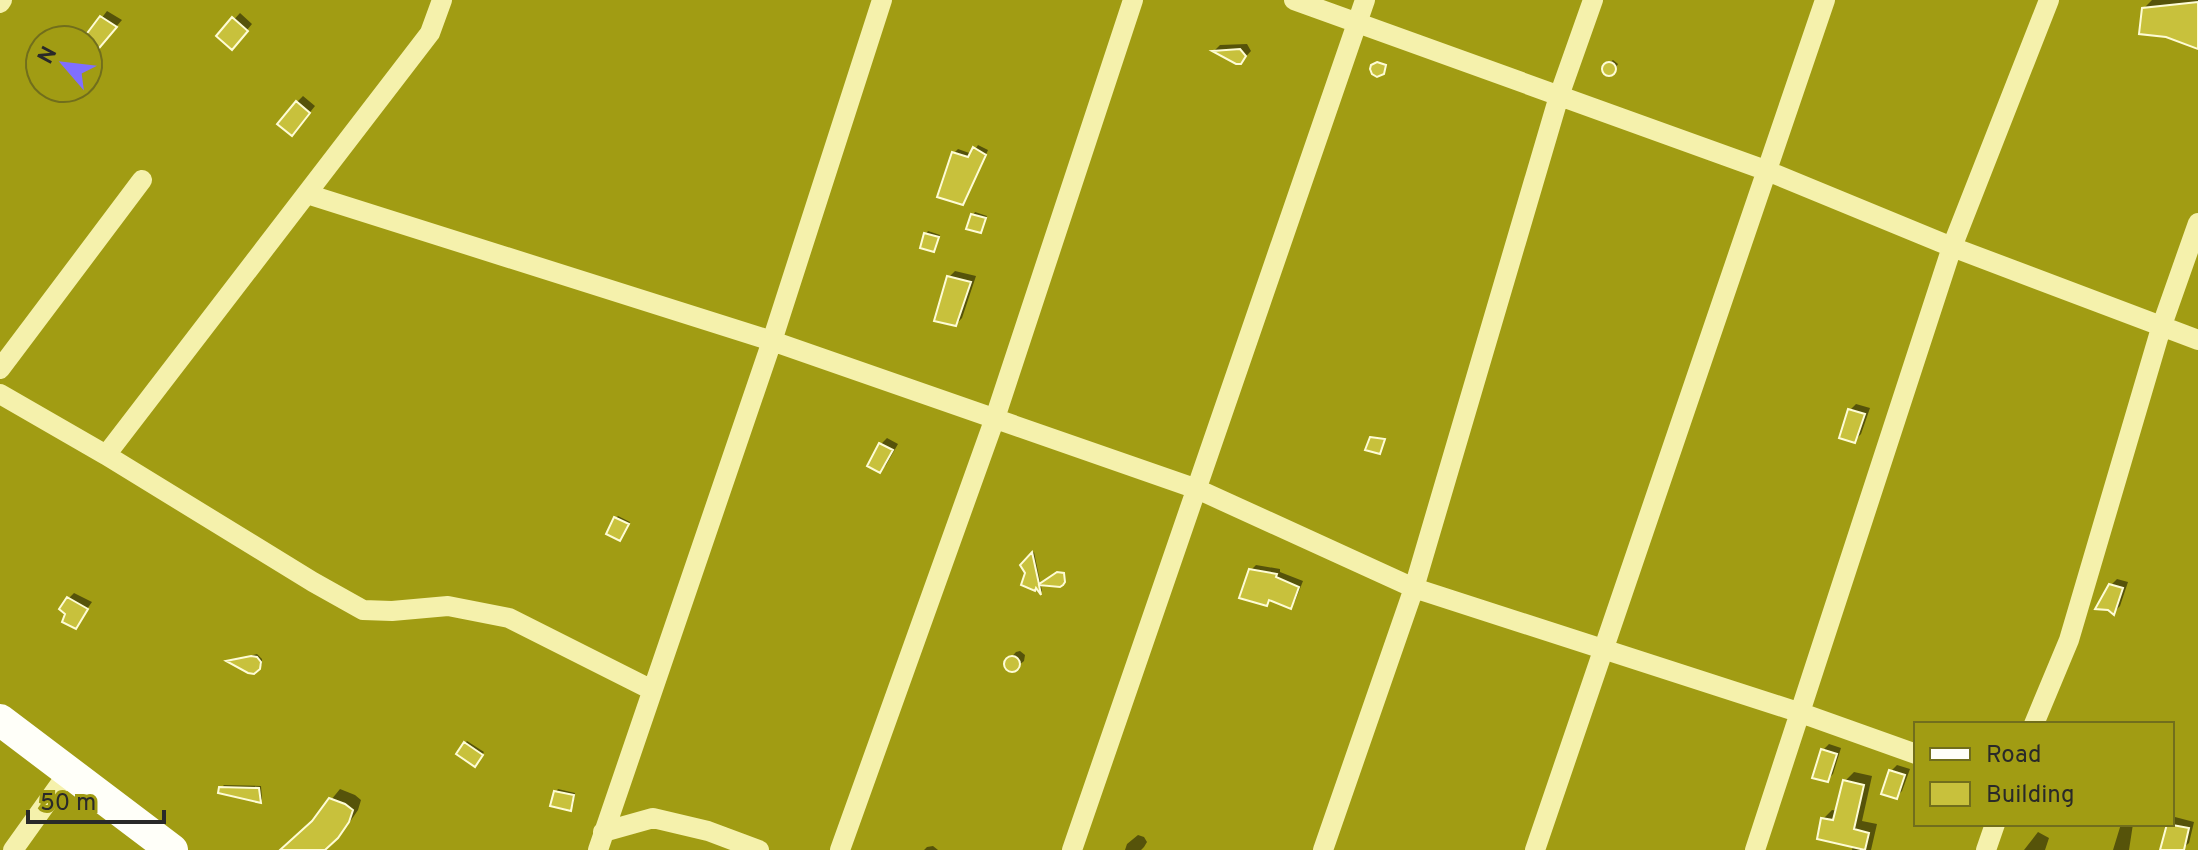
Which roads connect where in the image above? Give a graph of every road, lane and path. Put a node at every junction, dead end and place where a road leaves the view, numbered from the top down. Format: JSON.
{"nodes":[{"id":1,"x":442,"y":0,"type":"edge"},
{"id":2,"x":882,"y":0,"type":"edge"},
{"id":3,"x":1133,"y":0,"type":"edge"},
{"id":4,"x":1294,"y":0,"type":"edge"},
{"id":5,"x":1365,"y":0,"type":"edge"},
{"id":6,"x":1593,"y":0,"type":"edge"},
{"id":7,"x":1825,"y":0,"type":"edge"},
{"id":8,"x":2049,"y":0,"type":"edge"},
{"id":9,"x":1357,"y":23,"type":"junction"},
{"id":10,"x":1559,"y":96,"type":"junction"},
{"id":11,"x":1765,"y":170,"type":"junction"},
{"id":12,"x":142,"y":180,"type":"dead end"},
{"id":13,"x":307,"y":194,"type":"junction"},
{"id":14,"x":2198,"y":223,"type":"edge"},
{"id":15,"x":1952,"y":247,"type":"junction"},
{"id":16,"x":2161,"y":328,"type":"junction"},
{"id":17,"x":2198,"y":340,"type":"edge"},
{"id":18,"x":772,"y":341,"type":"junction"},
{"id":19,"x":0,"y":369,"type":"edge"},
{"id":20,"x":0,"y":394,"type":"edge"},
{"id":21,"x":995,"y":418,"type":"junction"},
{"id":22,"x":106,"y":455,"type":"junction"},
{"id":23,"x":1197,"y":489,"type":"junction"},
{"id":24,"x":1414,"y":588,"type":"junction"},
{"id":25,"x":1605,"y":651,"type":"junction"},
{"id":26,"x":652,"y":690,"type":"junction"},
{"id":27,"x":1801,"y":713,"type":"junction"},
{"id":28,"x":0,"y":720,"type":"edge"},
{"id":29,"x":2035,"y":722,"type":"edge"},
{"id":30,"x":1914,"y":753,"type":"edge"},
{"id":31,"x":68,"y":773,"type":"junction"},
{"id":32,"x":1994,"y":826,"type":"edge"},
{"id":33,"x":601,"y":841,"type":"edge"},
{"id":34,"x":13,"y":850,"type":"edge"},
{"id":35,"x":172,"y":850,"type":"edge"},
{"id":36,"x":759,"y":850,"type":"edge"},
{"id":37,"x":840,"y":850,"type":"edge"},
{"id":38,"x":1072,"y":850,"type":"edge"},
{"id":39,"x":1323,"y":850,"type":"edge"},
{"id":40,"x":1535,"y":850,"type":"edge"},
{"id":41,"x":1755,"y":850,"type":"edge"},
{"id":42,"x":1986,"y":850,"type":"edge"}],
"edges":[{"from":1,"to":13,"type":"street"},
{"from":2,"to":18,"type":"street"},
{"from":3,"to":21,"type":"street"},
{"from":4,"to":9,"type":"street"},
{"from":5,"to":9,"type":"street"},
{"from":6,"to":10,"type":"street"},
{"from":7,"to":11,"type":"street"},
{"from":8,"to":15,"type":"street"},
{"from":9,"to":10,"type":"street"},
{"from":9,"to":23,"type":"street"},
{"from":10,"to":11,"type":"street"},
{"from":10,"to":24,"type":"street"},
{"from":11,"to":15,"type":"street"},
{"from":11,"to":25,"type":"street"},
{"from":12,"to":19,"type":"street"},
{"from":13,"to":18,"type":"street"},
{"from":13,"to":22,"type":"street"},
{"from":14,"to":16,"type":"street"},
{"from":15,"to":16,"type":"street"},
{"from":15,"to":27,"type":"street"},
{"from":16,"to":17,"type":"street"},
{"from":16,"to":29,"type":"street"},
{"from":18,"to":21,"type":"street"},
{"from":18,"to":26,"type":"street"},
{"from":20,"to":22,"type":"street"},
{"from":21,"to":23,"type":"street"},
{"from":21,"to":37,"type":"street"},
{"from":22,"to":26,"type":"street"},
{"from":23,"to":24,"type":"street"},
{"from":23,"to":38,"type":"street"},
{"from":24,"to":25,"type":"street"},
{"from":24,"to":39,"type":"street"},
{"from":25,"to":27,"type":"street"},
{"from":25,"to":40,"type":"street"},
{"from":26,"to":33,"type":"street"},
{"from":27,"to":30,"type":"street"},
{"from":27,"to":41,"type":"street"},
{"from":28,"to":31,"type":"main road"},
{"from":31,"to":34,"type":"street"},
{"from":31,"to":35,"type":"main road"},
{"from":32,"to":42,"type":"street"},
{"from":33,"to":36,"type":"street"}]}
